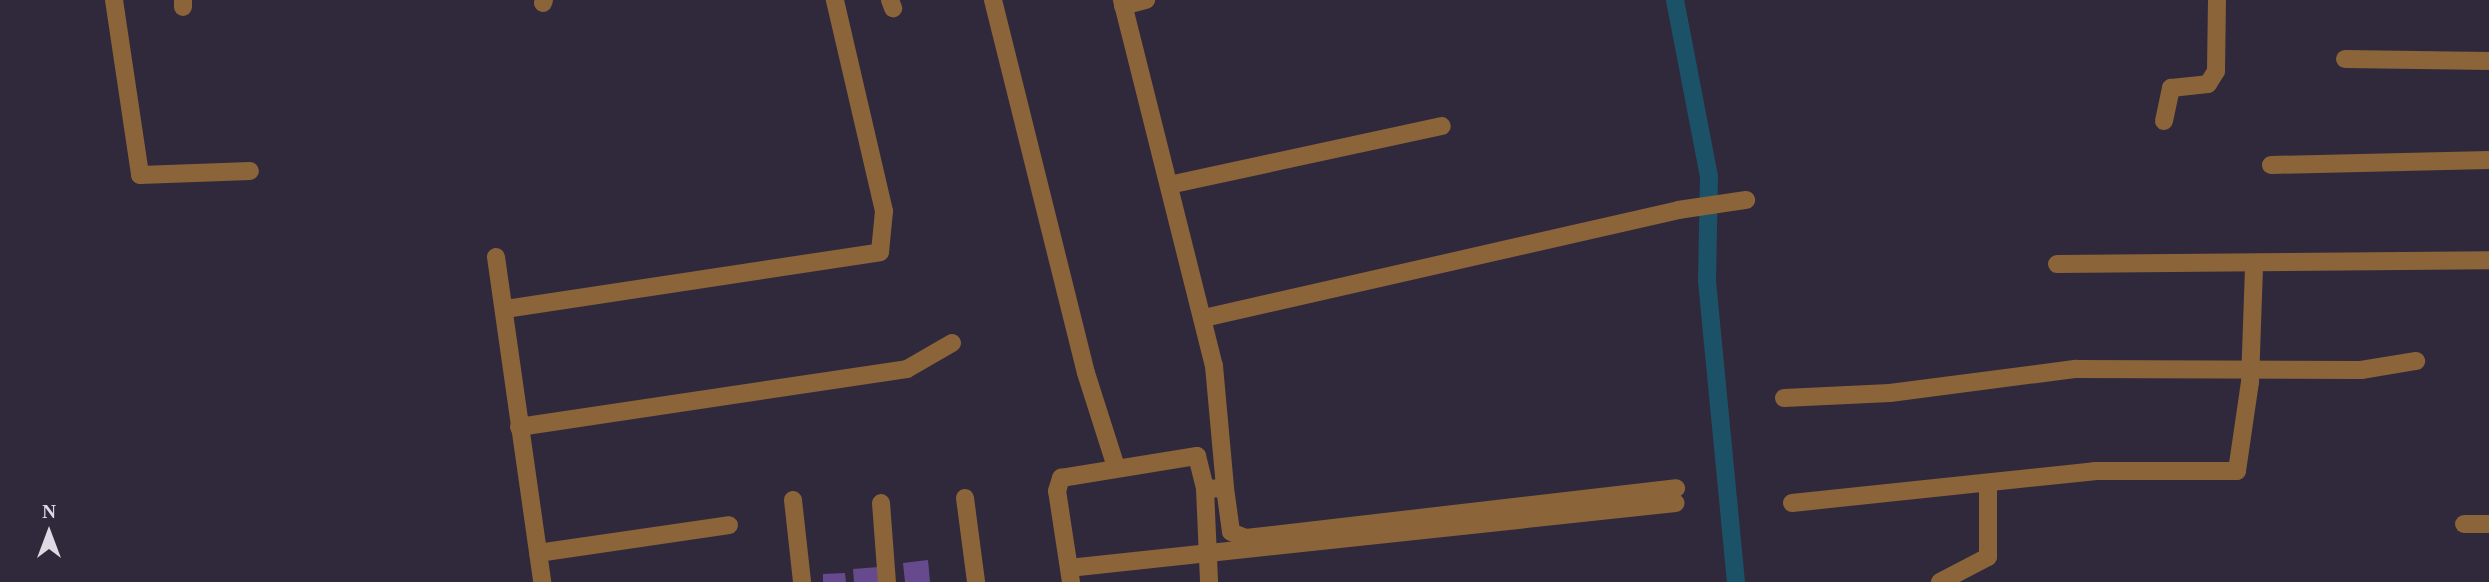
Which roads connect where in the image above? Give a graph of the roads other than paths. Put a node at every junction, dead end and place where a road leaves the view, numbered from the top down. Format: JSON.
{"nodes":[{"id":1,"x":114,"y":0,"type":"edge"},
{"id":2,"x":835,"y":0,"type":"edge"},
{"id":3,"x":993,"y":0,"type":"edge"},
{"id":4,"x":1146,"y":0,"type":"edge"},
{"id":5,"x":2217,"y":0,"type":"edge"},
{"id":6,"x":1122,"y":3,"type":"edge"},
{"id":7,"x":2345,"y":60,"type":"dead end"},
{"id":8,"x":2489,"y":61,"type":"edge"},
{"id":9,"x":2164,"y":121,"type":"dead end"},
{"id":10,"x":1441,"y":125,"type":"dead end"},
{"id":11,"x":2489,"y":160,"type":"edge"},
{"id":12,"x":2271,"y":164,"type":"dead end"},
{"id":13,"x":250,"y":171,"type":"dead end"},
{"id":14,"x":1169,"y":185,"type":"junction"},
{"id":15,"x":1738,"y":201,"type":"dead end"},
{"id":16,"x":496,"y":257,"type":"dead end"},
{"id":17,"x":2489,"y":260,"type":"edge"},
{"id":18,"x":2057,"y":264,"type":"dead end"},
{"id":19,"x":2254,"y":265,"type":"junction"},
{"id":20,"x":505,"y":309,"type":"junction"},
{"id":21,"x":1204,"y":318,"type":"junction"},
{"id":22,"x":952,"y":342,"type":"dead end"},
{"id":23,"x":2416,"y":361,"type":"dead end"},
{"id":24,"x":2250,"y":369,"type":"junction"},
{"id":25,"x":1784,"y":398,"type":"dead end"},
{"id":26,"x":519,"y":427,"type":"junction"},
{"id":27,"x":1116,"y":467,"type":"junction"},
{"id":28,"x":1988,"y":485,"type":"junction"},
{"id":29,"x":1225,"y":488,"type":"junction"},
{"id":30,"x":1205,"y":489,"type":"junction"},
{"id":31,"x":965,"y":498,"type":"dead end"},
{"id":32,"x":793,"y":500,"type":"dead end"},
{"id":33,"x":881,"y":503,"type":"dead end"},
{"id":34,"x":1792,"y":503,"type":"dead end"},
{"id":35,"x":2464,"y":524,"type":"dead end"},
{"id":36,"x":2489,"y":524,"type":"edge"},
{"id":37,"x":729,"y":525,"type":"dead end"},
{"id":38,"x":538,"y":553,"type":"junction"},
{"id":39,"x":1208,"y":554,"type":"junction"},
{"id":40,"x":1070,"y":575,"type":"edge"},
{"id":41,"x":542,"y":582,"type":"edge"},
{"id":42,"x":802,"y":582,"type":"edge"},
{"id":43,"x":887,"y":582,"type":"edge"},
{"id":44,"x":976,"y":582,"type":"edge"},
{"id":45,"x":1209,"y":582,"type":"edge"},
{"id":46,"x":1940,"y":582,"type":"edge"}],
"edges":[{"from":1,"to":13,"type":"street"},
{"from":2,"to":20,"type":"street"},
{"from":3,"to":27,"type":"street"},
{"from":4,"to":6,"type":"street"},
{"from":5,"to":9,"type":"street"},
{"from":6,"to":14,"type":"street"},
{"from":7,"to":8,"type":"street"},
{"from":10,"to":14,"type":"street"},
{"from":11,"to":12,"type":"street"},
{"from":14,"to":21,"type":"street"},
{"from":15,"to":21,"type":"street"},
{"from":16,"to":20,"type":"street"},
{"from":17,"to":19,"type":"street"},
{"from":18,"to":19,"type":"street"},
{"from":19,"to":24,"type":"street"},
{"from":20,"to":26,"type":"street"},
{"from":21,"to":29,"type":"street"},
{"from":22,"to":26,"type":"street"},
{"from":23,"to":24,"type":"street"},
{"from":24,"to":25,"type":"street"},
{"from":24,"to":28,"type":"street"},
{"from":26,"to":38,"type":"street"},
{"from":27,"to":30,"type":"street"},
{"from":27,"to":40,"type":"street"},
{"from":28,"to":34,"type":"street"},
{"from":28,"to":46,"type":"street"},
{"from":29,"to":30,"type":"street"},
{"from":29,"to":39,"type":"street"},
{"from":30,"to":39,"type":"street"},
{"from":31,"to":44,"type":"street"},
{"from":32,"to":42,"type":"street"},
{"from":33,"to":43,"type":"street"},
{"from":35,"to":36,"type":"street"},
{"from":37,"to":38,"type":"street"},
{"from":38,"to":41,"type":"street"},
{"from":39,"to":40,"type":"street"},
{"from":39,"to":45,"type":"street"}]}
